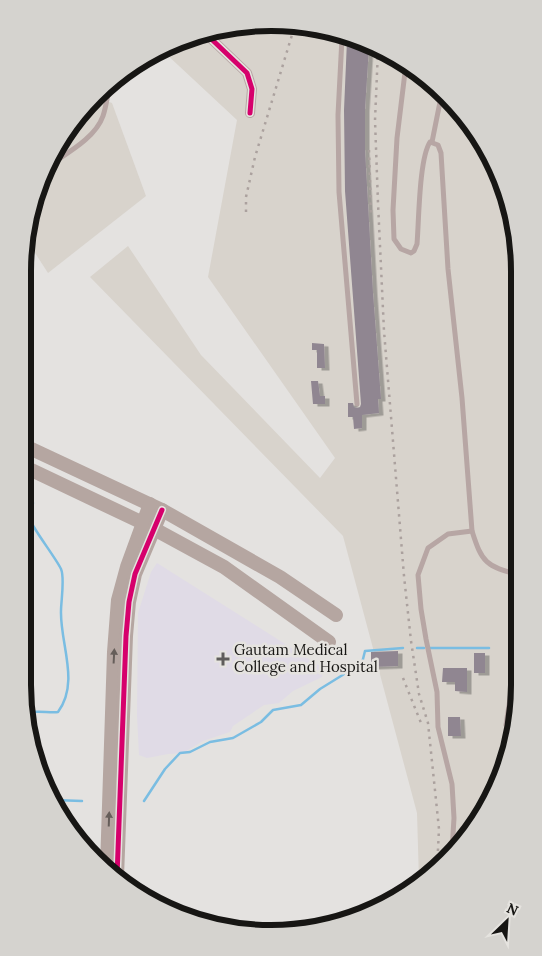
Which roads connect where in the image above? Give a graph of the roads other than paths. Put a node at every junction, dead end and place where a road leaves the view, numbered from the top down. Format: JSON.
{"nodes":[{"id":1,"x":211,"y":39,"type":"edge"},
{"id":2,"x":342,"y":42,"type":"edge"},
{"id":3,"x":405,"y":73,"type":"edge"},
{"id":4,"x":107,"y":96,"type":"edge"},
{"id":5,"x":440,"y":100,"type":"edge"},
{"id":6,"x":250,"y":113,"type":"dead end"},
{"id":7,"x":432,"y":142,"type":"junction"},
{"id":8,"x":60,"y":158,"type":"edge"},
{"id":9,"x":358,"y":404,"type":"dead end"},
{"id":10,"x":31,"y":449,"type":"edge"},
{"id":11,"x":31,"y":470,"type":"edge"},
{"id":12,"x":156,"y":507,"type":"junction"},
{"id":13,"x":148,"y":526,"type":"junction"},
{"id":14,"x":472,"y":531,"type":"junction"},
{"id":15,"x":511,"y":573,"type":"edge"},
{"id":16,"x":336,"y":615,"type":"dead end"},
{"id":17,"x":329,"y":642,"type":"dead end"},
{"id":18,"x":510,"y":697,"type":"edge"},
{"id":19,"x":507,"y":725,"type":"edge"},
{"id":20,"x":453,"y":841,"type":"edge"},
{"id":21,"x":107,"y":860,"type":"edge"},
{"id":22,"x":117,"y":869,"type":"edge"}],
"edges":[{"from":1,"to":6,"type":"street"},
{"from":2,"to":9,"type":"lane"},
{"from":3,"to":7,"type":"lane"},
{"from":4,"to":8,"type":"lane"},
{"from":5,"to":7,"type":"lane"},
{"from":7,"to":14,"type":"lane"},
{"from":10,"to":12,"type":"street"},
{"from":11,"to":13,"type":"street"},
{"from":12,"to":13,"type":"street"},
{"from":12,"to":16,"type":"street"},
{"from":13,"to":17,"type":"street"},
{"from":21,"to":13,"type":"street","one_way":true},
{"from":13,"to":22,"type":"street"},
{"from":14,"to":15,"type":"lane"},
{"from":14,"to":20,"type":"lane"},
{"from":18,"to":19,"type":"lane"}]}
